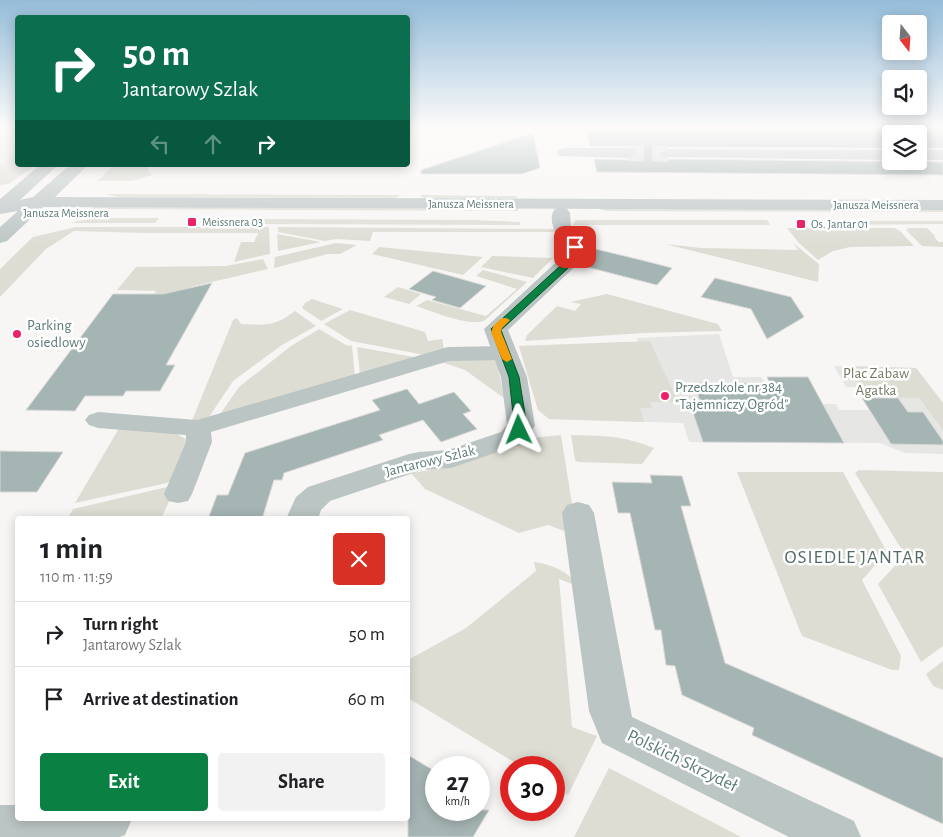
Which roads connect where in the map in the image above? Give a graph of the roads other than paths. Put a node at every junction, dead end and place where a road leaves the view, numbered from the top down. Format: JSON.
{"nodes":[{"id":1,"x":47,"y":168,"type":"edge"},
{"id":2,"x":77,"y":168,"type":"edge"},
{"id":3,"x":943,"y":205,"type":"edge"},
{"id":4,"x":32,"y":208,"type":"junction"},
{"id":5,"x":0,"y":209,"type":"edge"},
{"id":6,"x":570,"y":209,"type":"junction"},
{"id":7,"x":943,"y":214,"type":"edge"},
{"id":8,"x":0,"y":237,"type":"edge"},
{"id":9,"x":504,"y":353,"type":"junction"},
{"id":10,"x":98,"y":420,"type":"dead end"},
{"id":11,"x":198,"y":428,"type":"junction"},
{"id":12,"x":178,"y":494,"type":"dead end"},
{"id":13,"x":578,"y":513,"type":"dead end"},
{"id":14,"x":303,"y":516,"type":"edge"},
{"id":15,"x":97,"y":821,"type":"edge"},
{"id":16,"x":0,"y":828,"type":"edge"},
{"id":17,"x":838,"y":837,"type":"edge"}],
"edges":[{"from":1,"to":5,"type":"street"},
{"from":2,"to":4,"type":"street"},
{"from":3,"to":6,"type":"street","name":"Janusza Meissnera"},
{"from":4,"to":5,"type":"street","name":"Janusza Meissnera"},
{"from":4,"to":6,"type":"street","name":"Janusza Meissnera"},
{"from":4,"to":8,"type":"street"},
{"from":6,"to":7,"type":"street","name":"Janusza Meissnera"},
{"from":6,"to":9,"type":"street","name":"Jantarowy Szlak"},
{"from":9,"to":11,"type":"street"},
{"from":9,"to":14,"type":"street","name":"Jantarowy Szlak"},
{"from":10,"to":11,"type":"street"},
{"from":11,"to":12,"type":"street"},
{"from":13,"to":17,"type":"street","name":"Polskich Skrzydeł"},
{"from":15,"to":16,"type":"street"}]}
